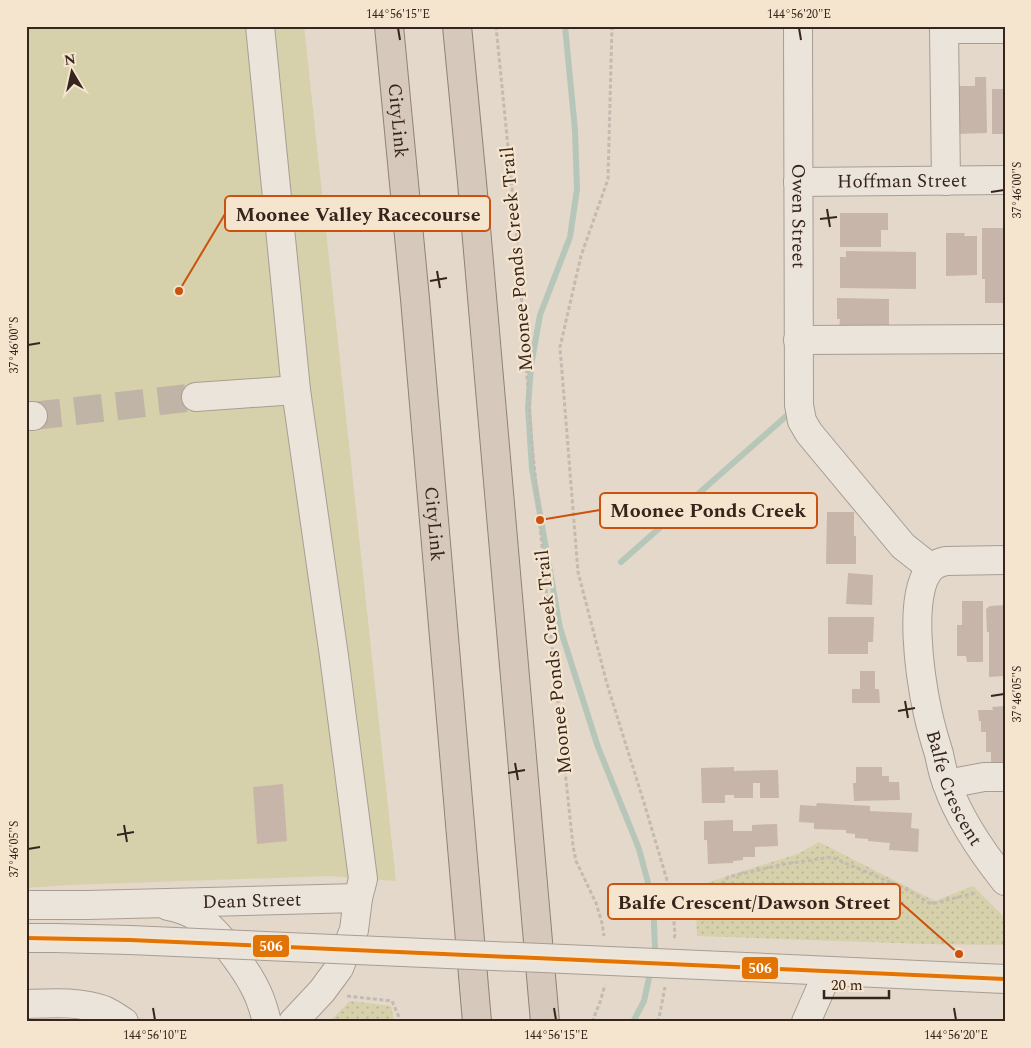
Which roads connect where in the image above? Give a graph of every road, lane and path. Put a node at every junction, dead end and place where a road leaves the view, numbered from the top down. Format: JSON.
{"nodes":[{"id":1,"x":260,"y":26,"type":"edge"},
{"id":2,"x":389,"y":26,"type":"edge"},
{"id":3,"x":457,"y":26,"type":"edge"},
{"id":4,"x":496,"y":26,"type":"edge"},
{"id":5,"x":612,"y":26,"type":"edge"},
{"id":6,"x":798,"y":26,"type":"edge"},
{"id":7,"x":1005,"y":29,"type":"edge"},
{"id":8,"x":1005,"y":180,"type":"edge"},
{"id":9,"x":946,"y":181,"type":"junction"},
{"id":10,"x":798,"y":182,"type":"junction"},
{"id":11,"x":1005,"y":339,"type":"edge"},
{"id":12,"x":798,"y":340,"type":"junction"},
{"id":13,"x":296,"y":390,"type":"junction"},
{"id":14,"x":196,"y":397,"type":"tunnel mouth"},
{"id":15,"x":1005,"y":560,"type":"edge"},
{"id":16,"x":931,"y":568,"type":"junction"},
{"id":17,"x":1005,"y":777,"type":"edge"},
{"id":18,"x":947,"y":784,"type":"junction"},
{"id":19,"x":1005,"y":881,"type":"edge"},
{"id":20,"x":360,"y":888,"type":"junction"},
{"id":21,"x":975,"y":894,"type":"dead end"},
{"id":22,"x":672,"y":898,"type":"junction"},
{"id":23,"x":147,"y":903,"type":"junction"},
{"id":24,"x":26,"y":905,"type":"edge"},
{"id":25,"x":675,"y":935,"type":"dead end"},
{"id":26,"x":26,"y":938,"type":"edge"},
{"id":27,"x":605,"y":942,"type":"dead end"},
{"id":28,"x":828,"y":972,"type":"junction"},
{"id":29,"x":1005,"y":979,"type":"edge"},
{"id":30,"x":606,"y":982,"type":"dead end"},
{"id":31,"x":322,"y":991,"type":"junction"},
{"id":32,"x":26,"y":1004,"type":"edge"},
{"id":33,"x":124,"y":1022,"type":"edge"},
{"id":34,"x":268,"y":1022,"type":"edge"},
{"id":35,"x":293,"y":1022,"type":"edge"},
{"id":36,"x":399,"y":1022,"type":"edge"},
{"id":37,"x":477,"y":1022,"type":"edge"},
{"id":38,"x":545,"y":1022,"type":"edge"},
{"id":39,"x":592,"y":1022,"type":"edge"},
{"id":40,"x":806,"y":1022,"type":"edge"}],
"edges":[{"from":1,"to":13,"type":"street"},
{"from":2,"to":37,"type":"highway","name":"CityLink"},
{"from":3,"to":38,"type":"highway"},
{"from":4,"to":27,"type":"path","name":"Moonee Ponds Creek Trail"},
{"from":5,"to":22,"type":"path"},
{"from":6,"to":10,"type":"street","name":"Owen Street"},
{"from":7,"to":9,"type":"street"},
{"from":8,"to":9,"type":"street","name":"Hoffman Street"},
{"from":9,"to":10,"type":"street","name":"Hoffman Street"},
{"from":10,"to":12,"type":"street","name":"Owen Street"},
{"from":11,"to":12,"type":"street"},
{"from":12,"to":16,"type":"street","name":"Owen Street"},
{"from":13,"to":14,"type":"street"},
{"from":13,"to":20,"type":"street"},
{"from":15,"to":16,"type":"street"},
{"from":16,"to":18,"type":"street","name":"Balfe Crescent"},
{"from":17,"to":18,"type":"street"},
{"from":18,"to":19,"type":"street","name":"Balfe Crescent"},
{"from":20,"to":23,"type":"street","name":"Dean Street"},
{"from":20,"to":31,"type":"street"},
{"from":21,"to":22,"type":"path"},
{"from":22,"to":25,"type":"path"},
{"from":23,"to":24,"type":"street","name":"Dean Street"},
{"from":23,"to":34,"type":"street","name":"Dean Street"},
{"from":26,"to":28,"type":"street","bridge":true},
{"from":28,"to":29,"type":"street"},
{"from":28,"to":40,"type":"street"},
{"from":30,"to":39,"type":"path"},
{"from":31,"to":35,"type":"street"},
{"from":31,"to":36,"type":"path"},
{"from":32,"to":33,"type":"street"}]}
